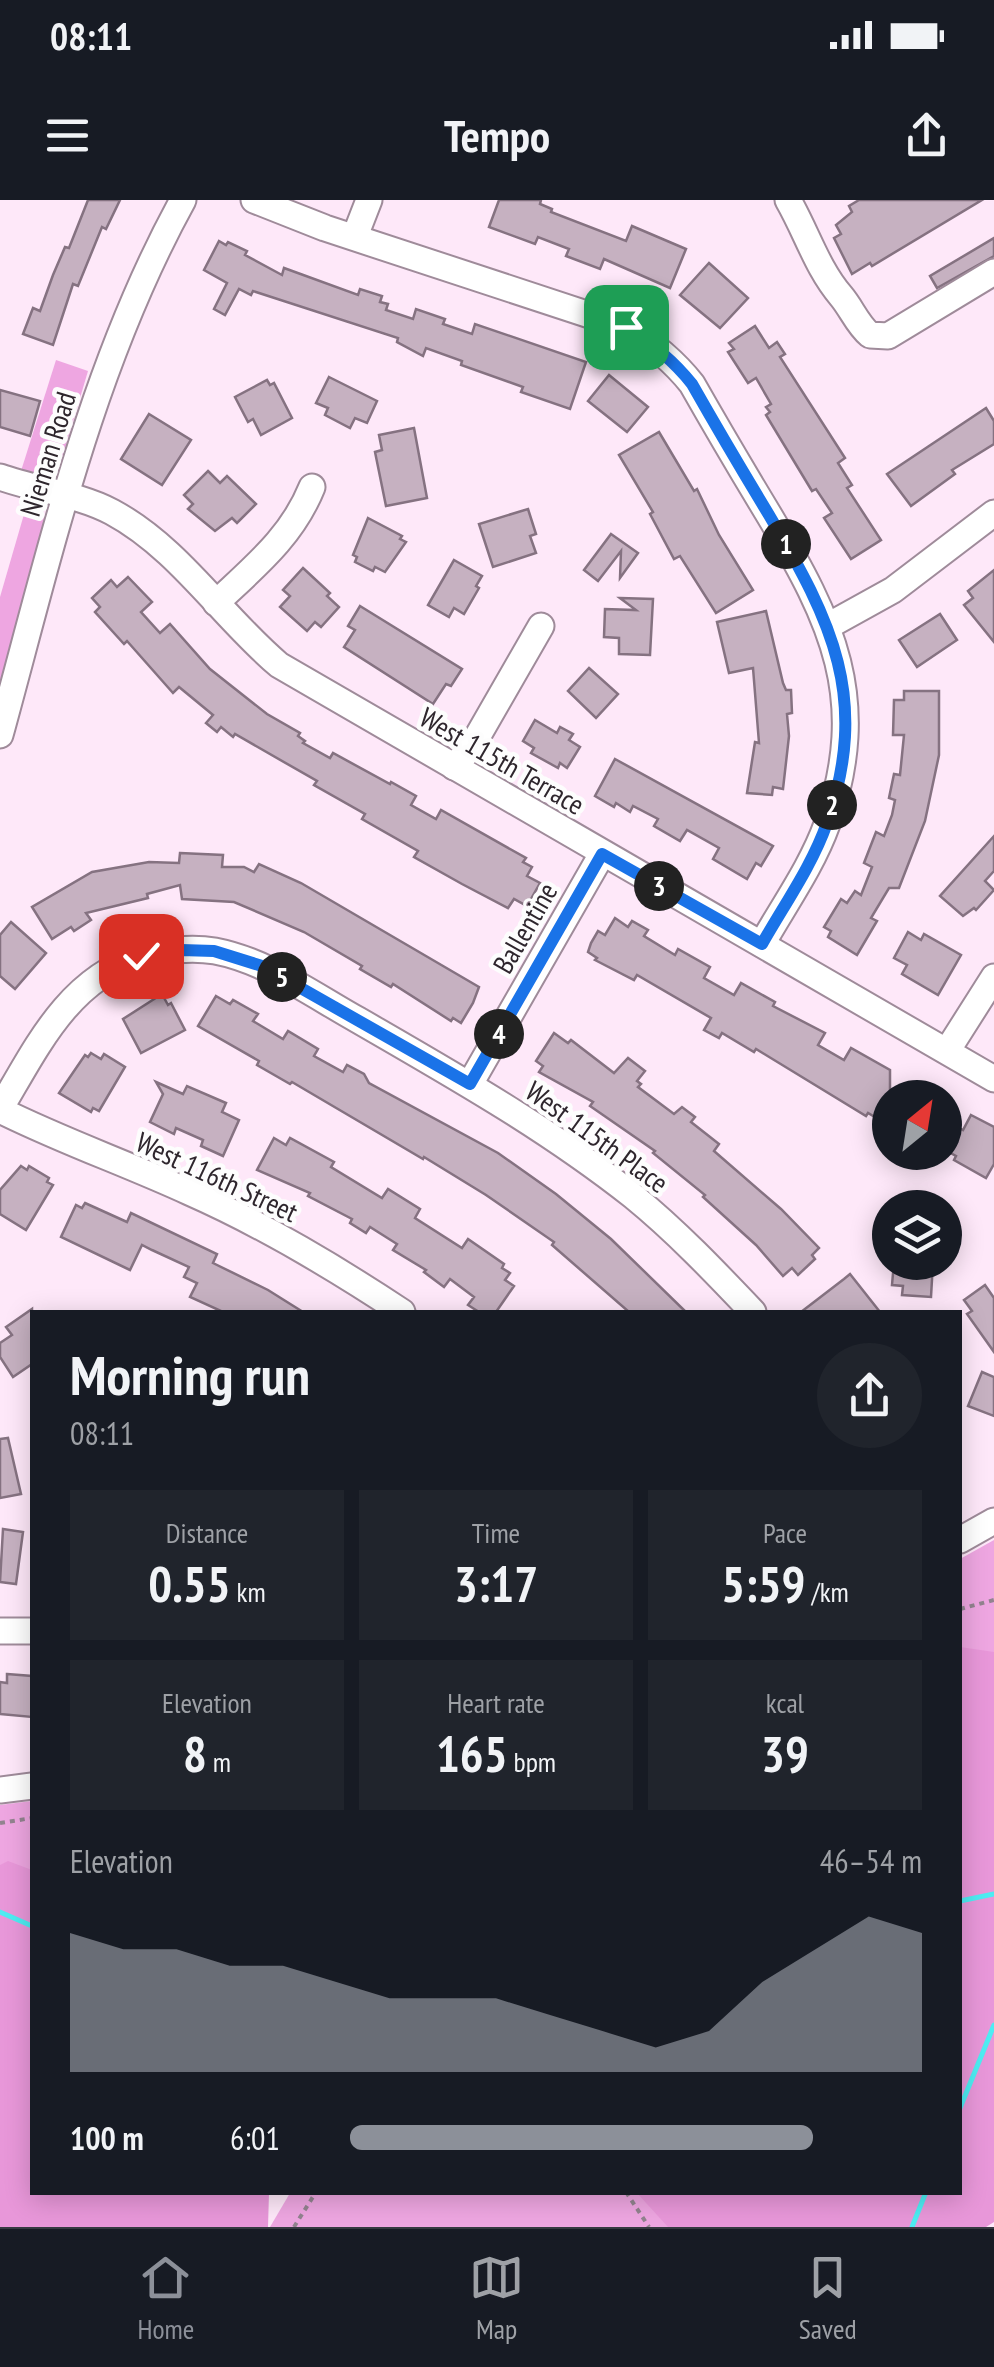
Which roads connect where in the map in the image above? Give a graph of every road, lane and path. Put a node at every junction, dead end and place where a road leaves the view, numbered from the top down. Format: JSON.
{"nodes":[{"id":1,"x":183,"y":200,"type":"edge"},
{"id":2,"x":254,"y":200,"type":"edge"},
{"id":3,"x":368,"y":200,"type":"edge"},
{"id":4,"x":788,"y":200,"type":"edge"},
{"id":5,"x":355,"y":236,"type":"junction"},
{"id":6,"x":994,"y":272,"type":"edge"},
{"id":7,"x":0,"y":478,"type":"edge"},
{"id":8,"x":312,"y":487,"type":"dead end"},
{"id":9,"x":66,"y":497,"type":"junction"},
{"id":10,"x":994,"y":513,"type":"edge"},
{"id":11,"x":216,"y":603,"type":"junction"},
{"id":12,"x":541,"y":626,"type":"dead end"},
{"id":13,"x":828,"y":626,"type":"junction"},
{"id":14,"x":0,"y":735,"type":"edge"},
{"id":15,"x":454,"y":767,"type":"junction"},
{"id":16,"x":602,"y":854,"type":"junction"},
{"id":17,"x":762,"y":944,"type":"junction"},
{"id":18,"x":994,"y":977,"type":"edge"},
{"id":19,"x":947,"y":1052,"type":"junction"},
{"id":20,"x":994,"y":1079,"type":"edge"},
{"id":21,"x":470,"y":1084,"type":"junction"},
{"id":22,"x":0,"y":1109,"type":"edge"},
{"id":23,"x":399,"y":1310,"type":"edge"},
{"id":24,"x":751,"y":1310,"type":"edge"},
{"id":25,"x":994,"y":1521,"type":"edge"},
{"id":26,"x":962,"y":1539,"type":"edge"},
{"id":27,"x":994,"y":1600,"type":"edge"},
{"id":28,"x":962,"y":1608,"type":"edge"},
{"id":29,"x":0,"y":1631,"type":"edge"},
{"id":30,"x":30,"y":1631,"type":"edge"},
{"id":31,"x":30,"y":1786,"type":"edge"},
{"id":32,"x":0,"y":1790,"type":"edge"},
{"id":33,"x":30,"y":1818,"type":"edge"},
{"id":34,"x":0,"y":1822,"type":"edge"},
{"id":35,"x":314,"y":2195,"type":"edge"},
{"id":36,"x":628,"y":2195,"type":"edge"},
{"id":37,"x":294,"y":2227,"type":"edge"},
{"id":38,"x":649,"y":2227,"type":"edge"}],
"edges":[{"from":1,"to":9,"type":"street","name":"Nieman Road"},
{"from":2,"to":5,"type":"street"},
{"from":3,"to":5,"type":"street"},
{"from":4,"to":6,"type":"street"},
{"from":5,"to":13,"type":"street"},
{"from":7,"to":9,"type":"street","name":"West 115th Terrace"},
{"from":8,"to":11,"type":"street"},
{"from":9,"to":11,"type":"street","name":"West 115th Terrace"},
{"from":9,"to":14,"type":"street","name":"Nieman Road"},
{"from":10,"to":13,"type":"street"},
{"from":11,"to":15,"type":"street","name":"West 115th Terrace"},
{"from":12,"to":15,"type":"street"},
{"from":13,"to":17,"type":"street"},
{"from":15,"to":16,"type":"street","name":"West 115th Terrace"},
{"from":16,"to":17,"type":"street","name":"West 115th Terrace"},
{"from":16,"to":21,"type":"street","name":"Ballentine"},
{"from":17,"to":19,"type":"street","name":"West 115th Terrace"},
{"from":18,"to":19,"type":"street"},
{"from":19,"to":20,"type":"street","name":"West 115th Terrace"},
{"from":21,"to":22,"type":"street","name":"West 115th Place"},
{"from":21,"to":24,"type":"street","name":"West 115th Place"},
{"from":22,"to":23,"type":"street","name":"West 116th Street"},
{"from":25,"to":26,"type":"street"},
{"from":27,"to":28,"type":"path"},
{"from":29,"to":30,"type":"street"},
{"from":31,"to":32,"type":"street"},
{"from":33,"to":34,"type":"path"},
{"from":35,"to":37,"type":"path"},
{"from":36,"to":38,"type":"path"}]}
